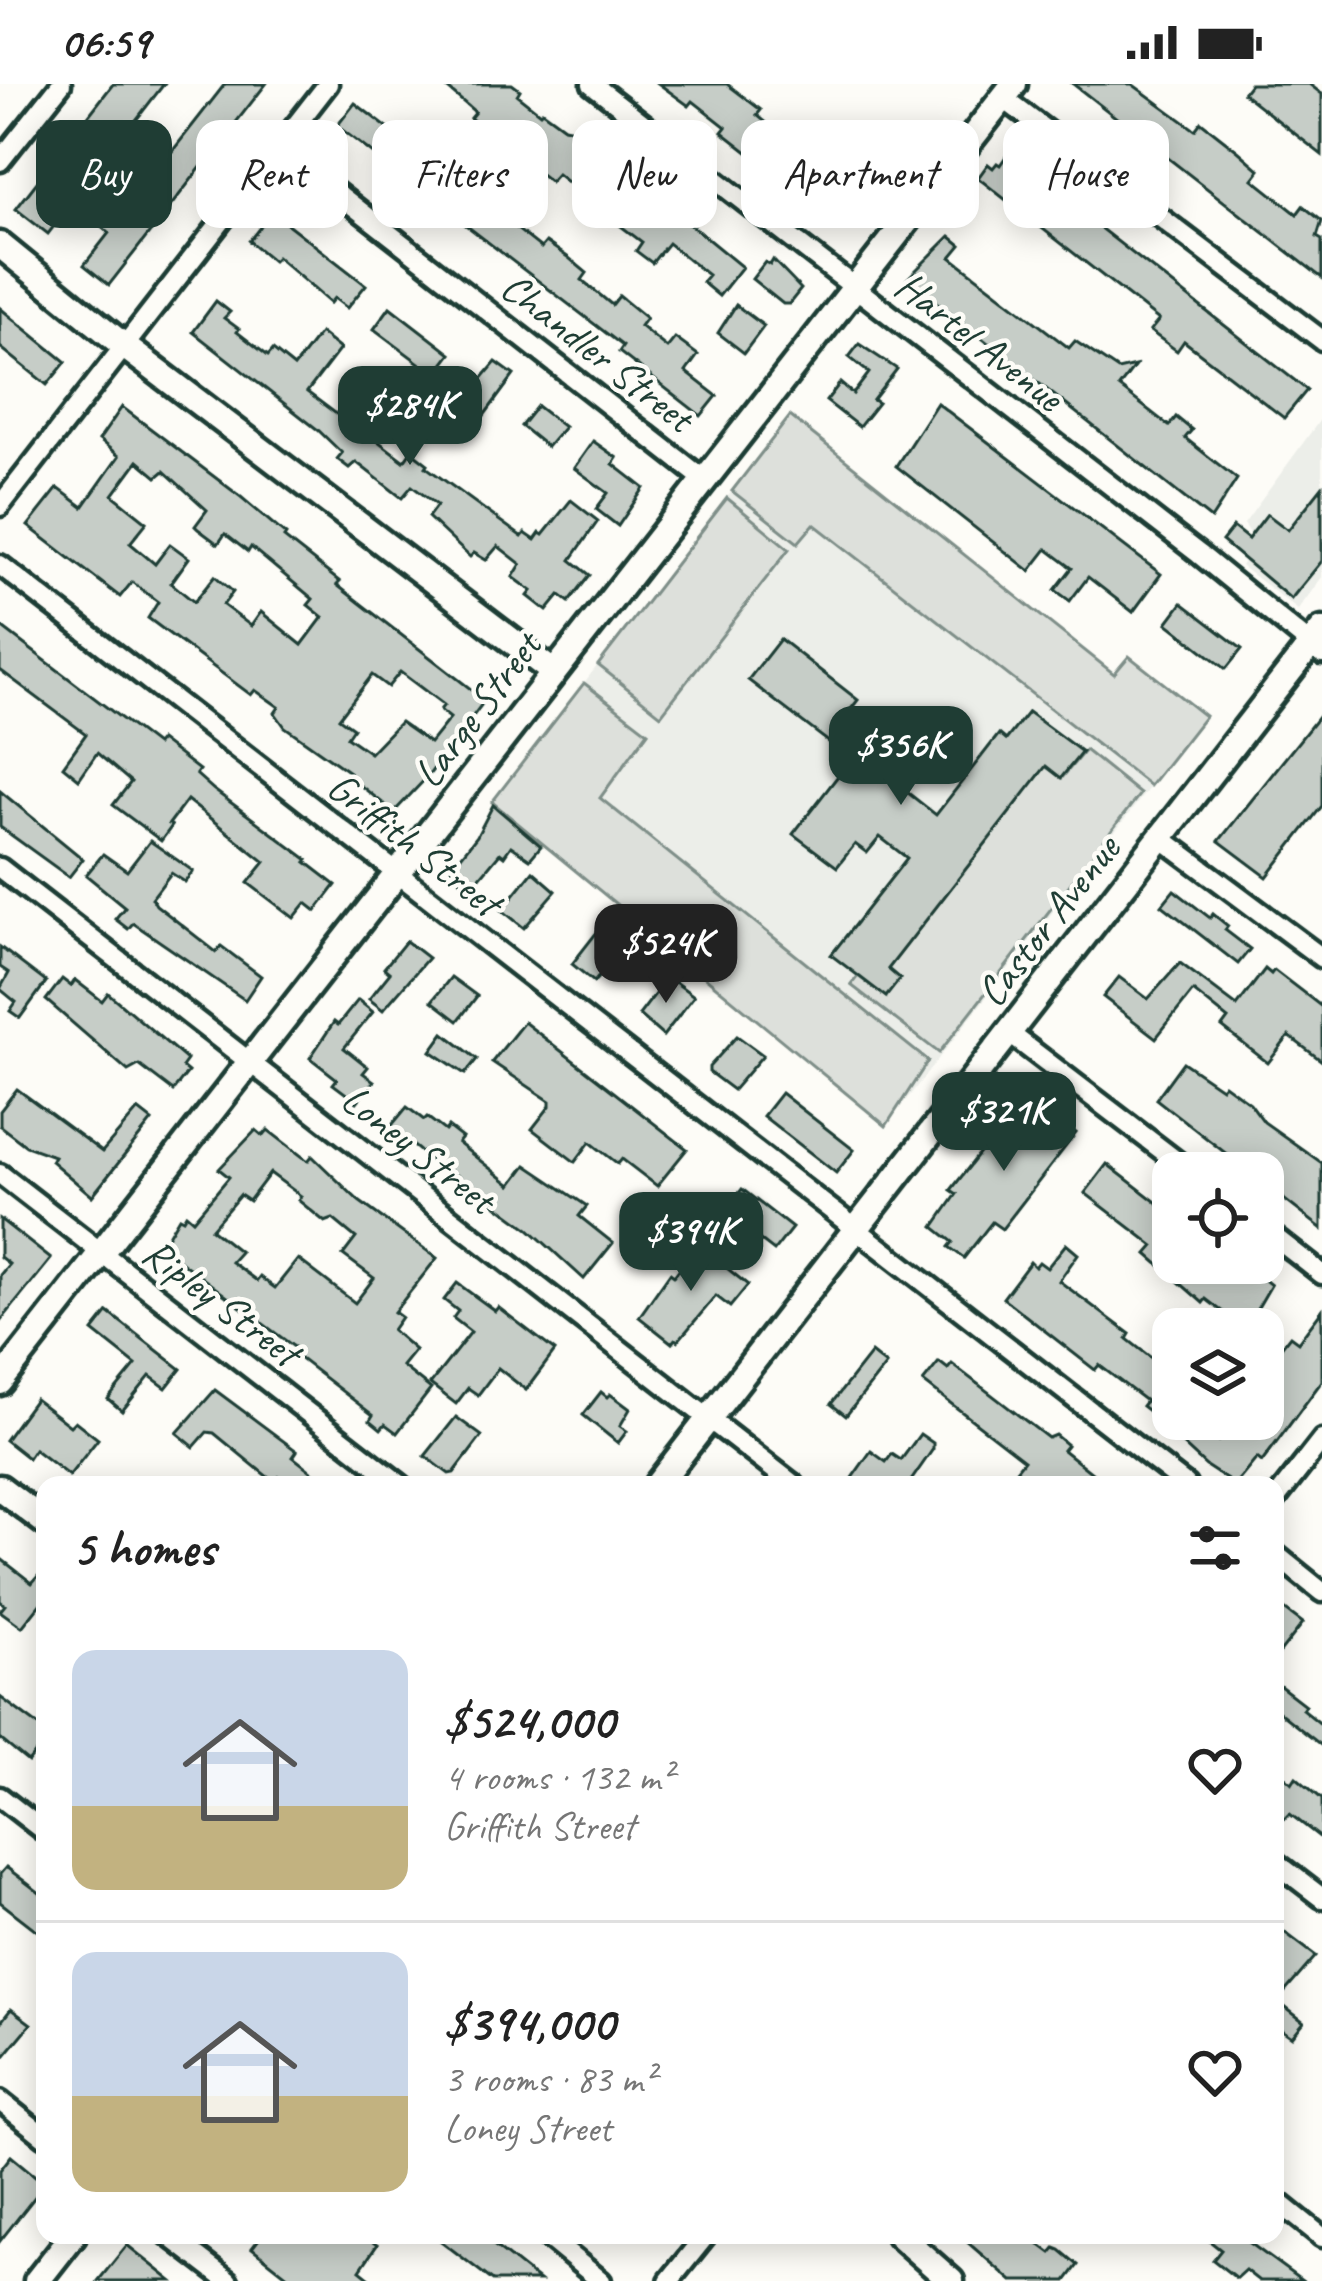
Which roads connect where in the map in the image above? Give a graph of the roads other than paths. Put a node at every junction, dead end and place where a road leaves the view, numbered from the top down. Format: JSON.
{"nodes":[{"id":1,"x":61,"y":84,"type":"edge"},
{"id":2,"x":328,"y":84,"type":"edge"},
{"id":3,"x":592,"y":84,"type":"edge"},
{"id":4,"x":1009,"y":91,"type":"edge"},
{"id":5,"x":299,"y":120,"type":"edge"},
{"id":6,"x":0,"y":161,"type":"edge"},
{"id":7,"x":348,"y":202,"type":"edge"},
{"id":8,"x":215,"y":228,"type":"edge"},
{"id":9,"x":0,"y":245,"type":"edge"},
{"id":10,"x":853,"y":287,"type":"junction"},
{"id":11,"x":1322,"y":340,"type":"edge"},
{"id":12,"x":124,"y":346,"type":"junction"},
{"id":13,"x":703,"y":478,"type":"junction"},
{"id":14,"x":0,"y":506,"type":"edge"},
{"id":15,"x":0,"y":565,"type":"edge"},
{"id":16,"x":1318,"y":643,"type":"edge"},
{"id":17,"x":553,"y":672,"type":"junction"},
{"id":18,"x":1161,"y":838,"type":"junction"},
{"id":19,"x":0,"y":868,"type":"edge"},
{"id":20,"x":399,"y":875,"type":"junction"},
{"id":21,"x":1322,"y":958,"type":"edge"},
{"id":22,"x":1009,"y":1034,"type":"junction"},
{"id":23,"x":251,"y":1064,"type":"junction"},
{"id":24,"x":1164,"y":1152,"type":"edge"},
{"id":25,"x":0,"y":1174,"type":"edge"},
{"id":26,"x":855,"y":1230,"type":"junction"},
{"id":27,"x":1284,"y":1244,"type":"edge"},
{"id":28,"x":101,"y":1253,"type":"junction"},
{"id":29,"x":1322,"y":1274,"type":"edge"},
{"id":30,"x":0,"y":1382,"type":"edge"},
{"id":31,"x":708,"y":1418,"type":"junction"},
{"id":32,"x":1322,"y":1440,"type":"edge"},
{"id":33,"x":389,"y":1476,"type":"edge"},
{"id":34,"x":664,"y":1476,"type":"edge"},
{"id":35,"x":782,"y":1476,"type":"edge"},
{"id":36,"x":1174,"y":1476,"type":"edge"},
{"id":37,"x":0,"y":1488,"type":"edge"},
{"id":38,"x":1284,"y":1489,"type":"edge"},
{"id":39,"x":36,"y":1515,"type":"edge"},
{"id":40,"x":1284,"y":1562,"type":"edge"},
{"id":41,"x":1322,"y":1592,"type":"edge"},
{"id":42,"x":0,"y":1797,"type":"edge"},
{"id":43,"x":36,"y":1825,"type":"edge"},
{"id":44,"x":1284,"y":1869,"type":"edge"},
{"id":45,"x":1322,"y":1898,"type":"edge"},
{"id":46,"x":0,"y":2101,"type":"edge"},
{"id":47,"x":36,"y":2130,"type":"edge"},
{"id":48,"x":1284,"y":2205,"type":"edge"},
{"id":49,"x":1322,"y":2237,"type":"edge"},
{"id":50,"x":66,"y":2244,"type":"edge"},
{"id":51,"x":180,"y":2244,"type":"edge"},
{"id":52,"x":556,"y":2244,"type":"edge"},
{"id":53,"x":699,"y":2244,"type":"edge"},
{"id":54,"x":909,"y":2244,"type":"edge"},
{"id":55,"x":37,"y":2281,"type":"edge"},
{"id":56,"x":228,"y":2281,"type":"edge"},
{"id":57,"x":601,"y":2281,"type":"edge"},
{"id":58,"x":669,"y":2281,"type":"edge"},
{"id":59,"x":951,"y":2281,"type":"edge"}],
"edges":[{"from":1,"to":6,"type":"street"},
{"from":2,"to":5,"type":"street"},
{"from":3,"to":10,"type":"street","name":"Hartel Avenue"},
{"from":4,"to":10,"type":"street","name":"Large Street"},
{"from":4,"to":11,"type":"street"},
{"from":7,"to":13,"type":"street","name":"Chandler Street"},
{"from":8,"to":12,"type":"street"},
{"from":9,"to":12,"type":"street"},
{"from":10,"to":13,"type":"street","name":"Large Street"},
{"from":10,"to":16,"type":"street","name":"Hartel Avenue"},
{"from":12,"to":14,"type":"street"},
{"from":12,"to":17,"type":"street"},
{"from":13,"to":17,"type":"street","name":"Large Street"},
{"from":15,"to":20,"type":"street","name":"Griffith Street"},
{"from":16,"to":18,"type":"street","name":"Castor Avenue"},
{"from":17,"to":20,"type":"street","name":"Large Street"},
{"from":18,"to":21,"type":"street"},
{"from":18,"to":22,"type":"street","name":"Castor Avenue"},
{"from":19,"to":23,"type":"street","name":"Loney Street"},
{"from":20,"to":23,"type":"street","name":"Large Street"},
{"from":20,"to":26,"type":"street","name":"Griffith Street"},
{"from":22,"to":24,"type":"street"},
{"from":22,"to":26,"type":"street","name":"Castor Avenue"},
{"from":23,"to":28,"type":"street","name":"Large Street"},
{"from":23,"to":31,"type":"street","name":"Loney Street"},
{"from":25,"to":28,"type":"street","name":"Ripley Street"},
{"from":26,"to":31,"type":"street","name":"Castor Avenue"},
{"from":26,"to":36,"type":"street","name":"Griffith Street"},
{"from":27,"to":29,"type":"street"},
{"from":28,"to":30,"type":"street","name":"Large Street"},
{"from":28,"to":33,"type":"street","name":"Ripley Street"},
{"from":31,"to":34,"type":"street","name":"Castor Avenue"},
{"from":31,"to":35,"type":"street","name":"Loney Street"},
{"from":32,"to":38,"type":"street"},
{"from":37,"to":39,"type":"street"},
{"from":40,"to":41,"type":"street"},
{"from":42,"to":43,"type":"street"},
{"from":44,"to":45,"type":"street"},
{"from":46,"to":47,"type":"street"},
{"from":48,"to":49,"type":"street"},
{"from":50,"to":55,"type":"street"},
{"from":51,"to":56,"type":"street"},
{"from":52,"to":57,"type":"street"},
{"from":53,"to":58,"type":"street"},
{"from":54,"to":59,"type":"street"}]}
